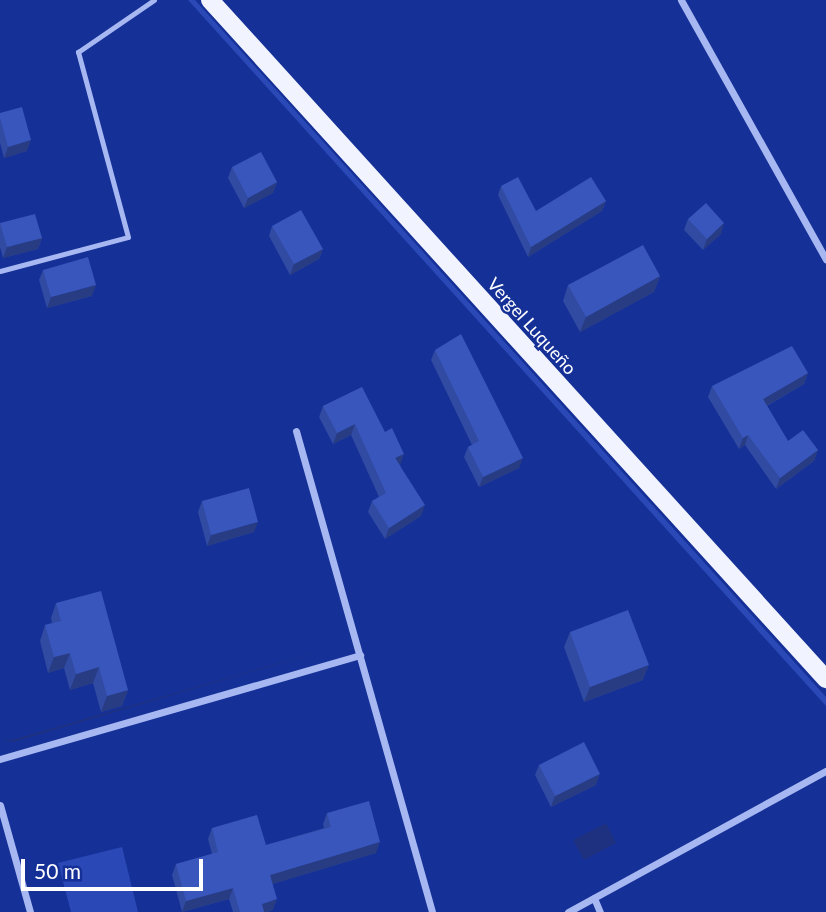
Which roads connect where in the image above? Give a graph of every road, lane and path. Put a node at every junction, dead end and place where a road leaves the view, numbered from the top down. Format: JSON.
{"nodes":[{"id":1,"x":154,"y":0,"type":"edge"},
{"id":2,"x":210,"y":0,"type":"edge"},
{"id":3,"x":681,"y":0,"type":"edge"},
{"id":4,"x":826,"y":259,"type":"edge"},
{"id":5,"x":0,"y":271,"type":"edge"},
{"id":6,"x":296,"y":431,"type":"dead end"},
{"id":7,"x":360,"y":655,"type":"junction"},
{"id":8,"x":826,"y":679,"type":"edge"},
{"id":9,"x":0,"y":759,"type":"edge"},
{"id":10,"x":826,"y":771,"type":"edge"},
{"id":11,"x":0,"y":805,"type":"edge"},
{"id":12,"x":594,"y":898,"type":"junction"},
{"id":13,"x":30,"y":912,"type":"edge"},
{"id":14,"x":432,"y":912,"type":"edge"},
{"id":15,"x":568,"y":912,"type":"edge"},
{"id":16,"x":600,"y":912,"type":"edge"}],
"edges":[{"from":1,"to":5,"type":"lane"},
{"from":2,"to":8,"type":"main road","name":"Vergel Luqueño"},
{"from":3,"to":4,"type":"street"},
{"from":6,"to":7,"type":"street"},
{"from":7,"to":9,"type":"street"},
{"from":7,"to":14,"type":"street"},
{"from":10,"to":12,"type":"street"},
{"from":11,"to":13,"type":"street"},
{"from":12,"to":15,"type":"street"},
{"from":12,"to":16,"type":"street"}]}
